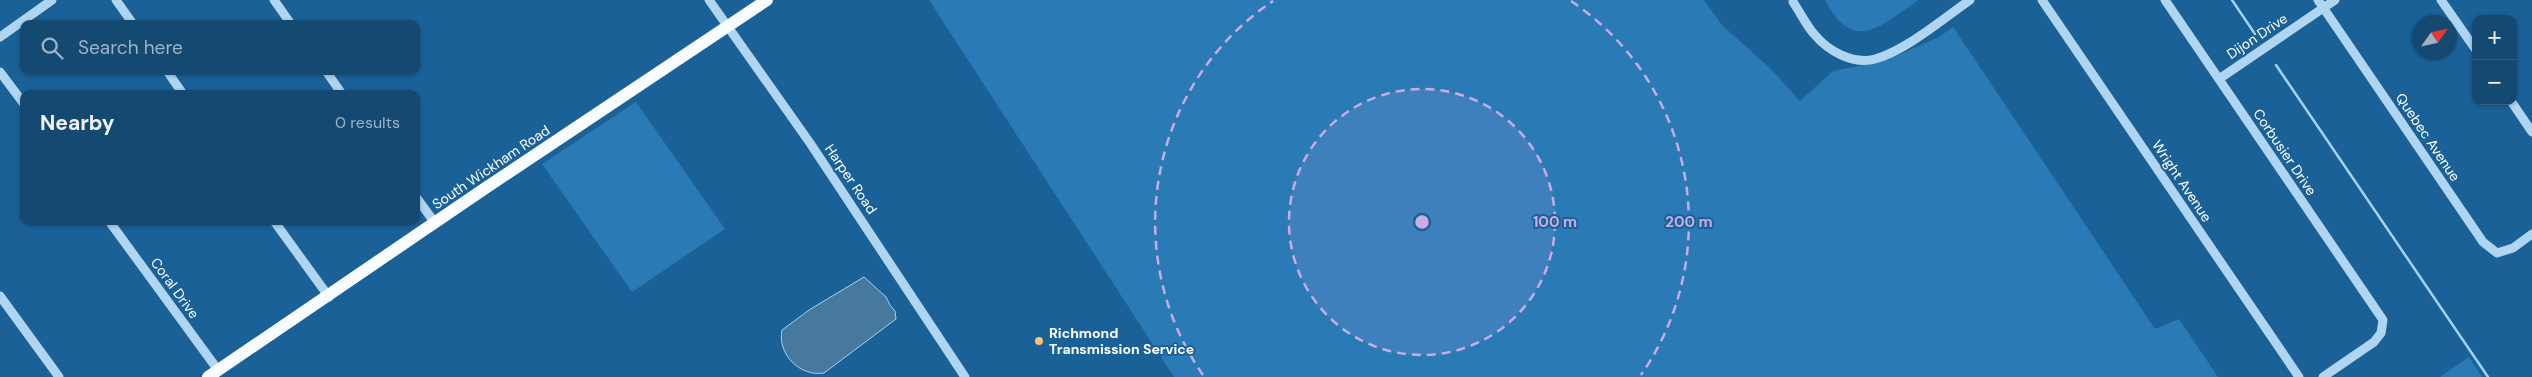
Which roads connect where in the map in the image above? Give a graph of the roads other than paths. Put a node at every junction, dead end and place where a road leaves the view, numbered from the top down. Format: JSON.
{"nodes":[{"id":1,"x":52,"y":0,"type":"edge"},
{"id":2,"x":116,"y":0,"type":"edge"},
{"id":3,"x":274,"y":0,"type":"edge"},
{"id":4,"x":708,"y":0,"type":"edge"},
{"id":5,"x":767,"y":0,"type":"edge"},
{"id":6,"x":1970,"y":0,"type":"edge"},
{"id":7,"x":2042,"y":0,"type":"edge"},
{"id":8,"x":2165,"y":0,"type":"edge"},
{"id":9,"x":2318,"y":0,"type":"edge"},
{"id":10,"x":2335,"y":0,"type":"edge"},
{"id":11,"x":2441,"y":0,"type":"edge"},
{"id":12,"x":1793,"y":2,"type":"dead end"},
{"id":13,"x":2323,"y":8,"type":"junction"},
{"id":14,"x":24,"y":20,"type":"edge"},
{"id":15,"x":130,"y":20,"type":"edge"},
{"id":16,"x":288,"y":20,"type":"edge"},
{"id":17,"x":20,"y":23,"type":"edge"},
{"id":18,"x":728,"y":27,"type":"junction"},
{"id":19,"x":0,"y":37,"type":"edge"},
{"id":20,"x":2472,"y":44,"type":"edge"},
{"id":21,"x":0,"y":72,"type":"edge"},
{"id":22,"x":170,"y":75,"type":"edge"},
{"id":23,"x":329,"y":75,"type":"edge"},
{"id":24,"x":2219,"y":79,"type":"junction"},
{"id":25,"x":180,"y":90,"type":"edge"},
{"id":26,"x":339,"y":90,"type":"edge"},
{"id":27,"x":20,"y":99,"type":"edge"},
{"id":28,"x":2514,"y":105,"type":"edge"},
{"id":29,"x":2532,"y":132,"type":"edge"},
{"id":30,"x":420,"y":202,"type":"edge"},
{"id":31,"x":435,"y":223,"type":"junction"},
{"id":32,"x":112,"y":225,"type":"edge"},
{"id":33,"x":277,"y":225,"type":"edge"},
{"id":34,"x":2532,"y":234,"type":"edge"},
{"id":35,"x":0,"y":296,"type":"edge"},
{"id":36,"x":329,"y":296,"type":"junction"},
{"id":37,"x":213,"y":374,"type":"edge"},
{"id":38,"x":59,"y":377,"type":"edge"},
{"id":39,"x":965,"y":377,"type":"edge"},
{"id":40,"x":2299,"y":377,"type":"edge"},
{"id":41,"x":2323,"y":377,"type":"edge"}],
"edges":[{"from":1,"to":14,"type":"street"},
{"from":2,"to":15,"type":"street"},
{"from":3,"to":16,"type":"street"},
{"from":4,"to":18,"type":"street","name":"Harper Road"},
{"from":5,"to":18,"type":"main road","name":"South Wickham Road"},
{"from":6,"to":12,"type":"street"},
{"from":7,"to":40,"type":"street","name":"Wright Avenue"},
{"from":8,"to":24,"type":"street","name":"Corbusier Drive"},
{"from":9,"to":13,"type":"street","name":"Quebec Avenue"},
{"from":10,"to":13,"type":"street","name":"Dijon Drive"},
{"from":11,"to":20,"type":"street"},
{"from":13,"to":24,"type":"street","name":"Dijon Drive"},
{"from":13,"to":34,"type":"street","name":"Quebec Avenue"},
{"from":17,"to":19,"type":"street"},
{"from":18,"to":31,"type":"main road","name":"South Wickham Road"},
{"from":18,"to":39,"type":"street","name":"Harper Road"},
{"from":21,"to":27,"type":"street"},
{"from":22,"to":25,"type":"street"},
{"from":23,"to":26,"type":"street"},
{"from":24,"to":41,"type":"street","name":"Corbusier Drive"},
{"from":28,"to":29,"type":"street"},
{"from":30,"to":31,"type":"street"},
{"from":31,"to":36,"type":"main road","name":"South Wickham Road"},
{"from":32,"to":37,"type":"street","name":"Coral Drive"},
{"from":33,"to":36,"type":"street"},
{"from":35,"to":38,"type":"street"},
{"from":36,"to":37,"type":"main road","name":"South Wickham Road"}]}
